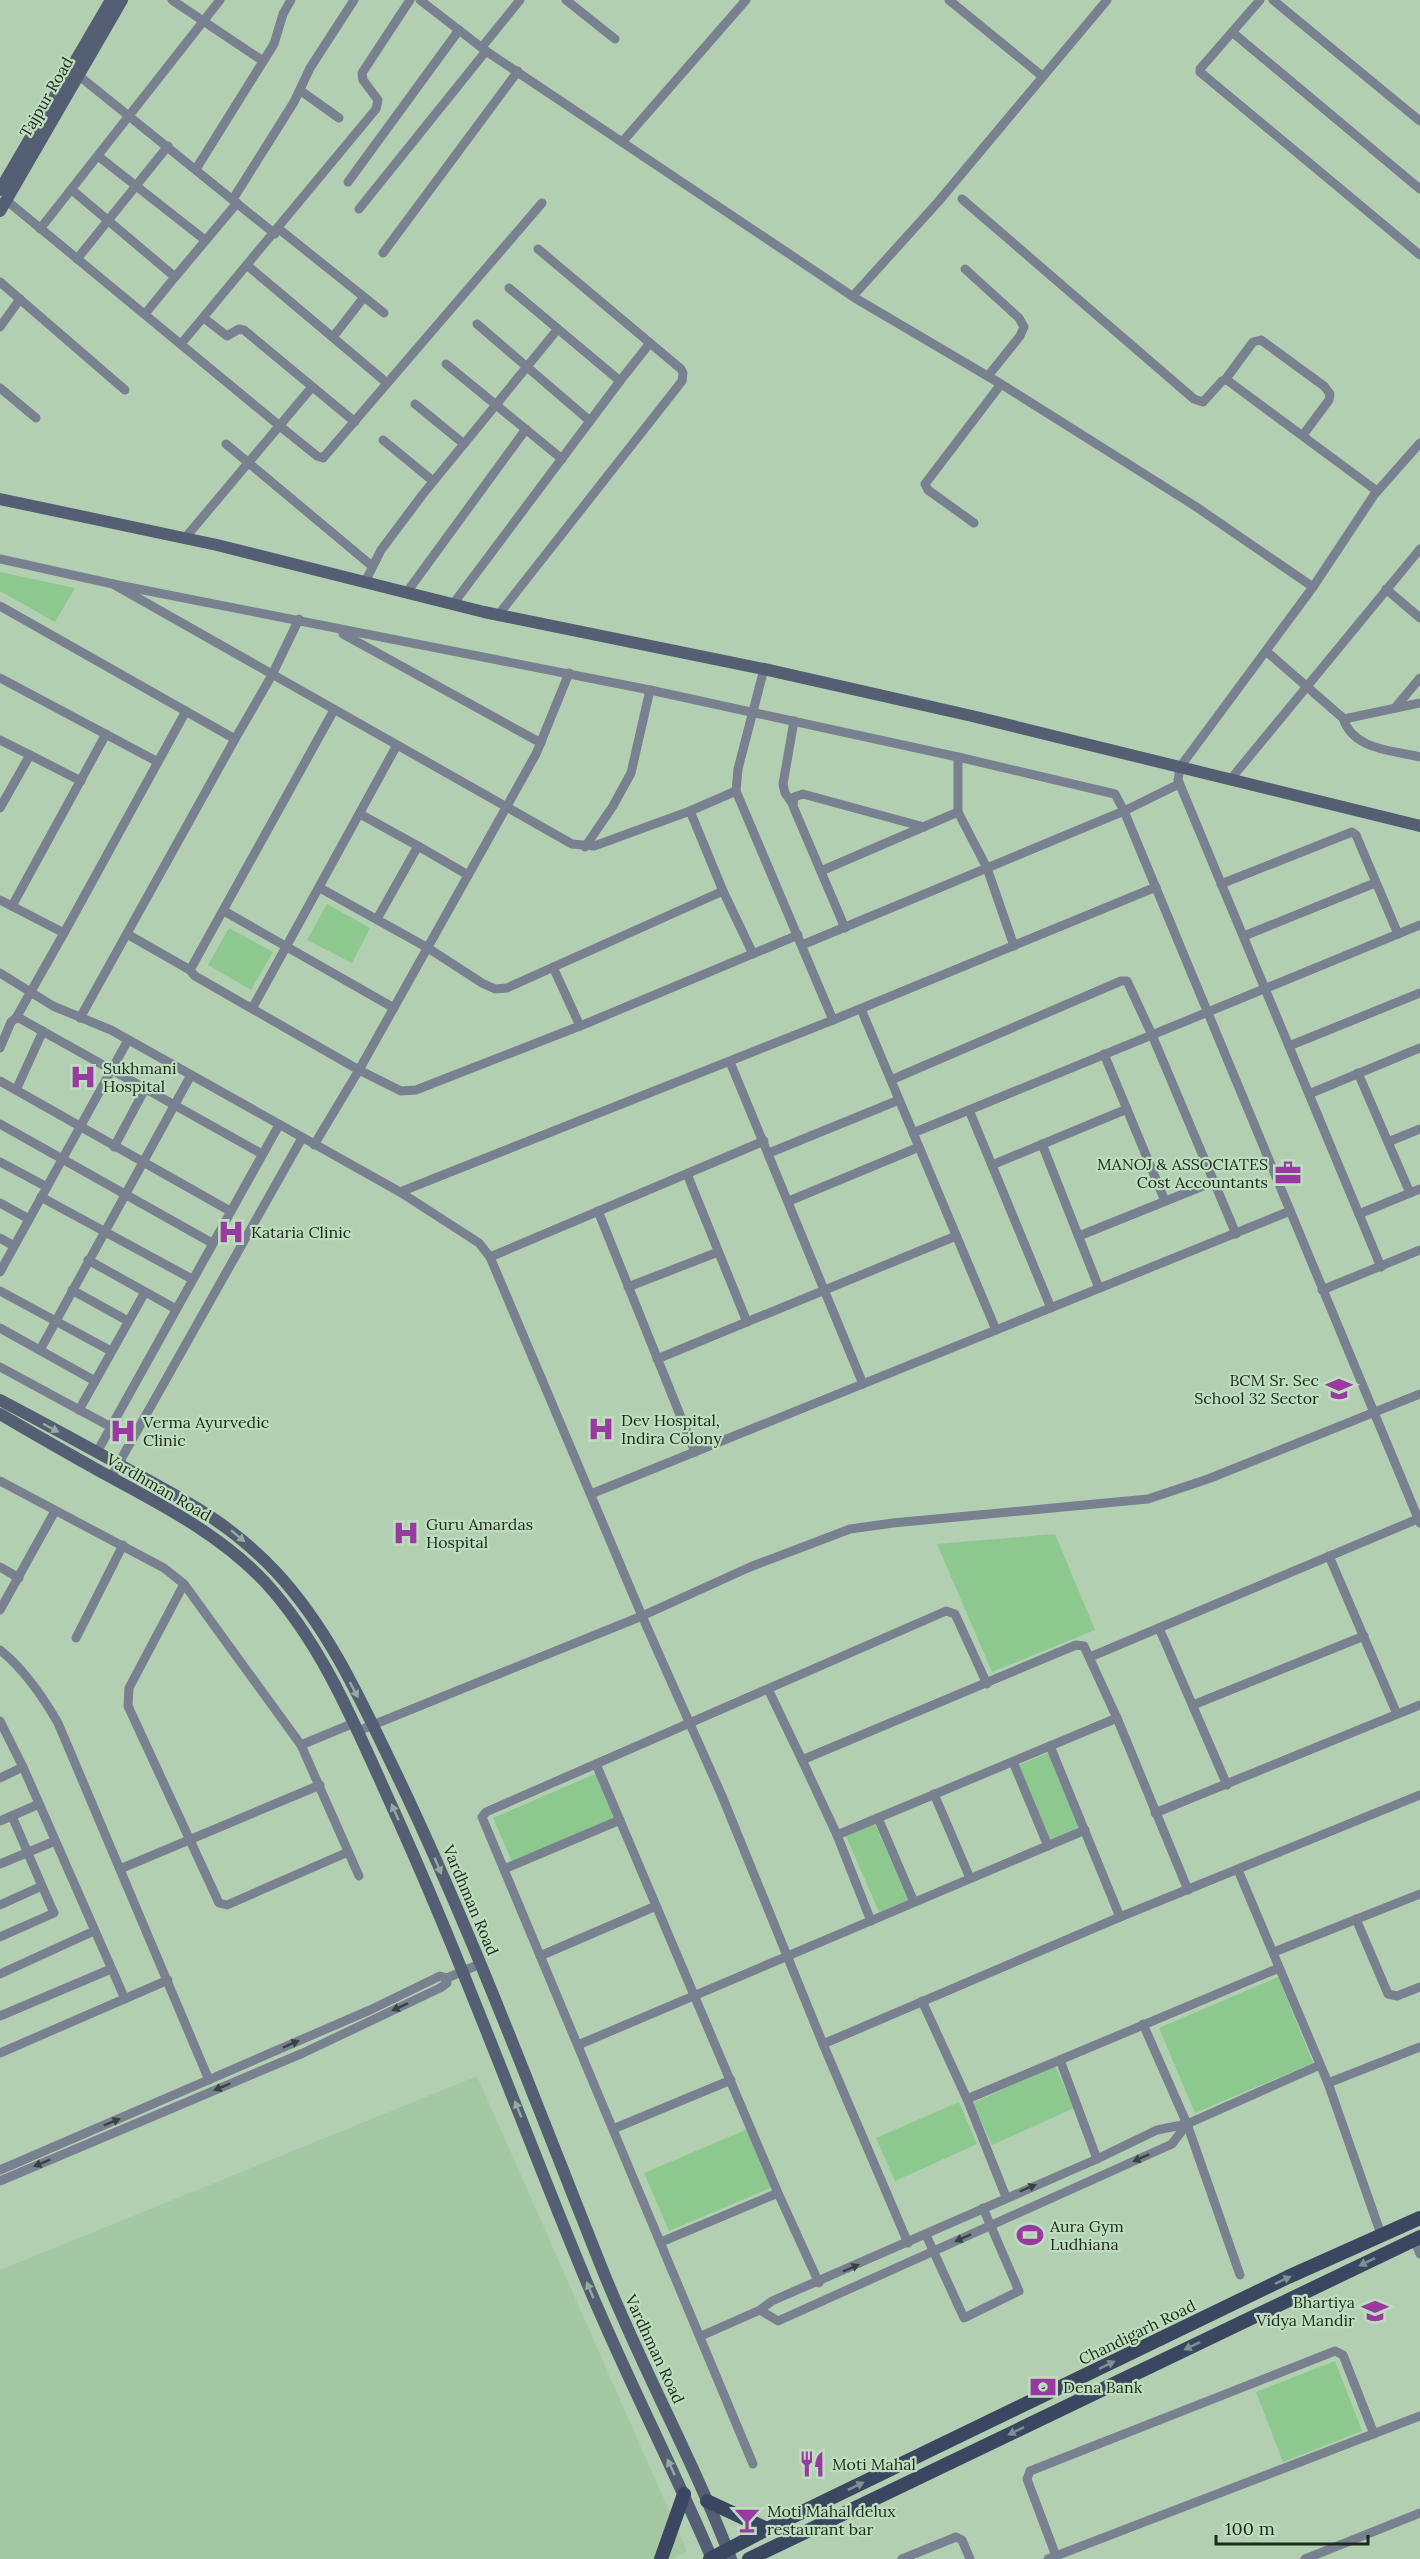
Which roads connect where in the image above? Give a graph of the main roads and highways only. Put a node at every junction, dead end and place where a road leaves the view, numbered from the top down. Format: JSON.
{"nodes":[{"id":1,"x":1420,"y":2218,"type":"edge"},
{"id":2,"x":1417,"y":2238,"type":"edge"},
{"id":3,"x":684,"y":2494,"type":"road end"},
{"id":4,"x":707,"y":2501,"type":"road end"},
{"id":5,"x":767,"y":2529,"type":"junction"},
{"id":6,"x":771,"y":2553,"type":"edge"},
{"id":7,"x":729,"y":2554,"type":"edge"},
{"id":8,"x":661,"y":2559,"type":"edge"},
{"id":9,"x":711,"y":2559,"type":"edge"},
{"id":10,"x":749,"y":2559,"type":"edge"}],
"edges":[{"from":5,"to":1,"type":"main road","name":"Chandigarh Road","one_way":true},
{"from":2,"to":6,"type":"main road","one_way":true},
{"from":3,"to":8,"type":"main road"},
{"from":4,"to":5,"type":"main road"},
{"from":5,"to":7,"type":"main road","name":"Chandigarh Road"},
{"from":6,"to":10,"type":"main road"},
{"from":7,"to":9,"type":"main road","name":"Chandigarh Road"}]}
